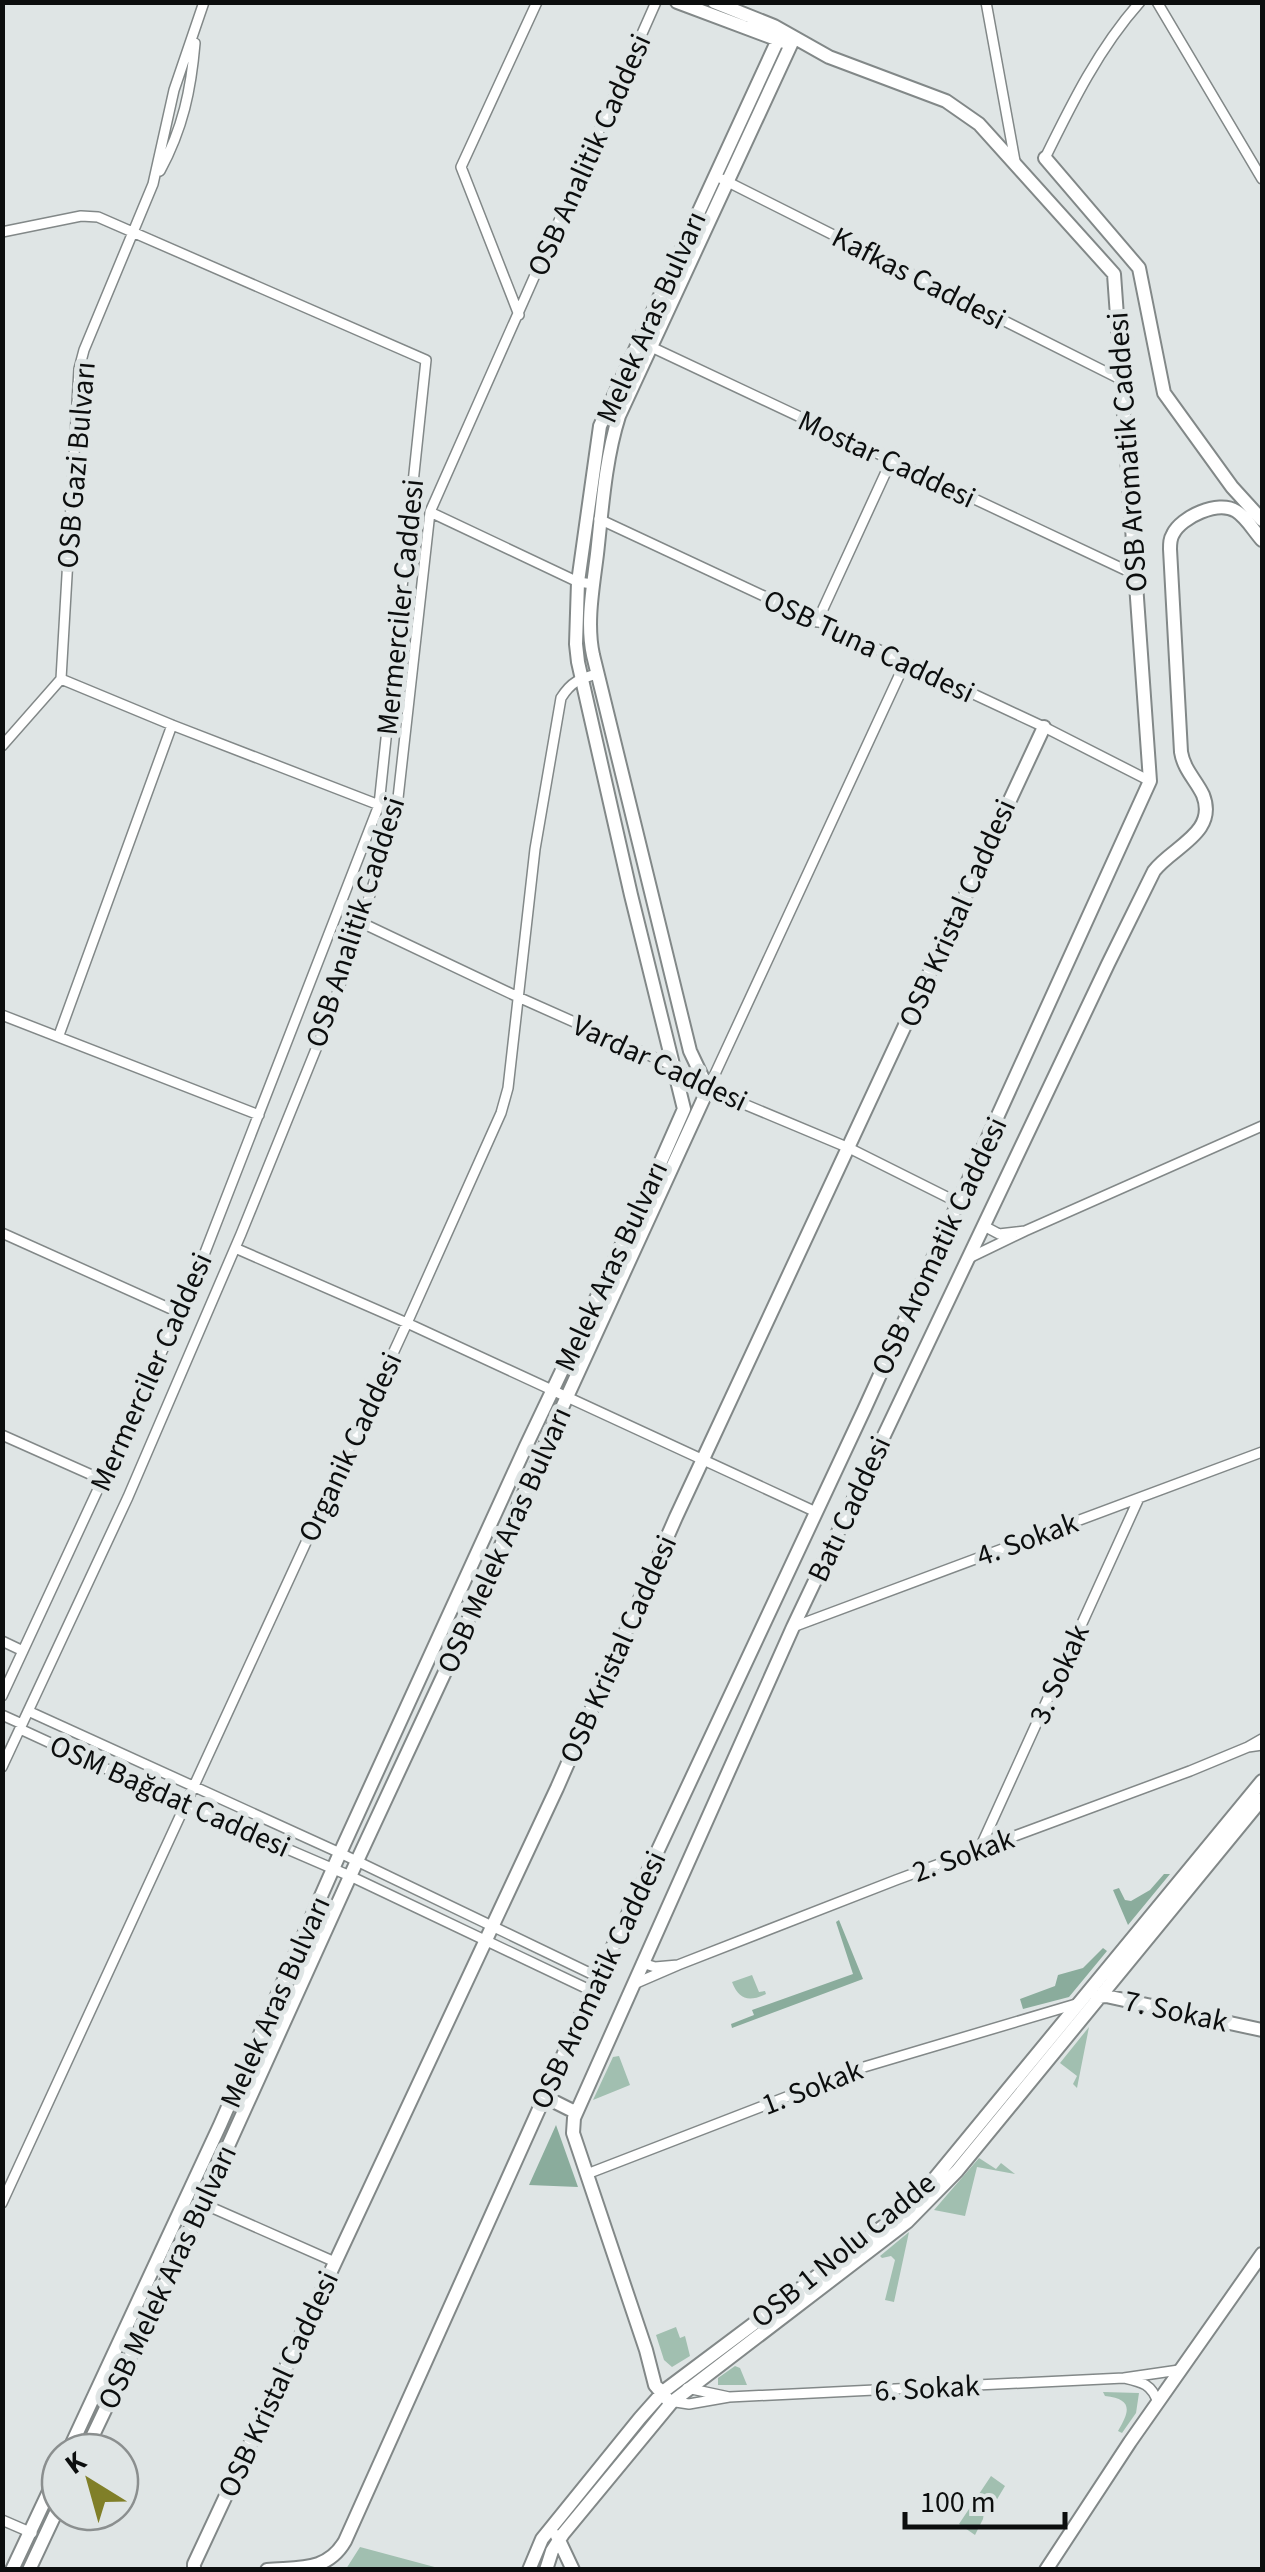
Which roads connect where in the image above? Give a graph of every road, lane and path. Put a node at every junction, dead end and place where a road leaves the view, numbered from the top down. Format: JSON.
{"nodes":[{"id":1,"x":204,"y":2,"type":"edge"},
{"id":2,"x":537,"y":2,"type":"edge"},
{"id":3,"x":656,"y":2,"type":"edge"},
{"id":4,"x":677,"y":2,"type":"edge"},
{"id":5,"x":714,"y":2,"type":"edge"},
{"id":6,"x":986,"y":2,"type":"edge"},
{"id":7,"x":1140,"y":2,"type":"edge"},
{"id":8,"x":1157,"y":2,"type":"edge"},
{"id":9,"x":196,"y":30,"type":"junction"},
{"id":10,"x":786,"y":38,"type":"junction"},
{"id":11,"x":1045,"y":158,"type":"joint"},
{"id":12,"x":1016,"y":164,"type":"junction"},
{"id":13,"x":722,"y":179,"type":"junction"},
{"id":14,"x":1262,"y":180,"type":"edge"},
{"id":15,"x":153,"y":184,"type":"junction"},
{"id":16,"x":2,"y":232,"type":"edge"},
{"id":17,"x":134,"y":233,"type":"junction"},
{"id":18,"x":519,"y":315,"type":"junction"},
{"id":19,"x":646,"y":345,"type":"junction"},
{"id":20,"x":1122,"y":380,"type":"junction"},
{"id":21,"x":891,"y":461,"type":"junction"},
{"id":22,"x":430,"y":512,"type":"junction"},
{"id":23,"x":594,"y":517,"type":"junction"},
{"id":24,"x":1262,"y":520,"type":"edge"},
{"id":25,"x":1262,"y":540,"type":"edge"},
{"id":26,"x":1136,"y":575,"type":"junction"},
{"id":27,"x":586,"y":583,"type":"junction"},
{"id":28,"x":817,"y":622,"type":"junction"},
{"id":29,"x":905,"y":663,"type":"junction"},
{"id":30,"x":598,"y":674,"type":"junction"},
{"id":31,"x":581,"y":677,"type":"junction"},
{"id":32,"x":60,"y":679,"type":"junction"},
{"id":33,"x":172,"y":725,"type":"junction"},
{"id":34,"x":1044,"y":728,"type":"junction"},
{"id":35,"x":2,"y":746,"type":"edge"},
{"id":36,"x":1150,"y":781,"type":"junction"},
{"id":37,"x":378,"y":805,"type":"junction"},
{"id":38,"x":631,"y":816,"type":"junction"},
{"id":39,"x":614,"y":821,"type":"junction"},
{"id":40,"x":362,"y":923,"type":"junction"},
{"id":41,"x":518,"y":997,"type":"junction"},
{"id":42,"x":2,"y":1015,"type":"edge"},
{"id":43,"x":59,"y":1035,"type":"junction"},
{"id":44,"x":673,"y":1066,"type":"junction"},
{"id":45,"x":708,"y":1089,"type":"junction"},
{"id":46,"x":259,"y":1115,"type":"junction"},
{"id":47,"x":1262,"y":1126,"type":"edge"},
{"id":48,"x":850,"y":1148,"type":"junction"},
{"id":49,"x":958,"y":1203,"type":"junction"},
{"id":50,"x":984,"y":1226,"type":"junction"},
{"id":51,"x":1025,"y":1232,"type":"junction"},
{"id":52,"x":2,"y":1233,"type":"edge"},
{"id":53,"x":235,"y":1248,"type":"junction"},
{"id":54,"x":969,"y":1258,"type":"junction"},
{"id":55,"x":180,"y":1313,"type":"junction"},
{"id":56,"x":407,"y":1323,"type":"junction"},
{"id":57,"x":553,"y":1390,"type":"junction"},
{"id":58,"x":568,"y":1397,"type":"junction"},
{"id":59,"x":2,"y":1434,"type":"edge"},
{"id":60,"x":1262,"y":1452,"type":"edge"},
{"id":61,"x":704,"y":1459,"type":"junction"},
{"id":62,"x":102,"y":1480,"type":"junction"},
{"id":63,"x":1138,"y":1498,"type":"junction"},
{"id":64,"x":816,"y":1512,"type":"junction"},
{"id":65,"x":793,"y":1627,"type":"junction"},
{"id":66,"x":2,"y":1641,"type":"edge"},
{"id":67,"x":24,"y":1651,"type":"junction"},
{"id":68,"x":2,"y":1696,"type":"edge"},
{"id":69,"x":28,"y":1711,"type":"junction"},
{"id":70,"x":2,"y":1715,"type":"edge"},
{"id":71,"x":21,"y":1726,"type":"junction"},
{"id":72,"x":1262,"y":1742,"type":"edge"},
{"id":73,"x":2,"y":1767,"type":"edge"},
{"id":74,"x":1262,"y":1780,"type":"edge"},
{"id":75,"x":193,"y":1787,"type":"junction"},
{"id":76,"x":1262,"y":1799,"type":"edge"},
{"id":77,"x":185,"y":1805,"type":"junction"},
{"id":78,"x":978,"y":1850,"type":"junction"},
{"id":79,"x":340,"y":1853,"type":"junction"},
{"id":80,"x":357,"y":1860,"type":"junction"},
{"id":81,"x":334,"y":1869,"type":"junction"},
{"id":82,"x":350,"y":1876,"type":"junction"},
{"id":83,"x":488,"y":1933,"type":"junction"},
{"id":84,"x":642,"y":1963,"type":"junction"},
{"id":85,"x":678,"y":1965,"type":"junction"},
{"id":86,"x":595,"y":1984,"type":"junction"},
{"id":87,"x":631,"y":1986,"type":"junction"},
{"id":88,"x":1091,"y":1999,"type":"junction"},
{"id":89,"x":1041,"y":2015,"type":"junction"},
{"id":90,"x":1062,"y":2025,"type":"junction"},
{"id":91,"x":1262,"y":2030,"type":"edge"},
{"id":92,"x":545,"y":2097,"type":"junction"},
{"id":93,"x":576,"y":2112,"type":"junction"},
{"id":94,"x":587,"y":2174,"type":"junction"},
{"id":95,"x":187,"y":2198,"type":"junction"},
{"id":96,"x":2,"y":2203,"type":"edge"},
{"id":97,"x":202,"y":2203,"type":"junction"},
{"id":98,"x":1262,"y":2254,"type":"edge"},
{"id":99,"x":335,"y":2262,"type":"junction"},
{"id":100,"x":646,"y":2350,"type":"junction"},
{"id":101,"x":1182,"y":2369,"type":"junction"},
{"id":102,"x":1124,"y":2378,"type":"junction"},
{"id":103,"x":680,"y":2386,"type":"junction"},
{"id":104,"x":666,"y":2398,"type":"junction"},
{"id":105,"x":729,"y":2398,"type":"junction"},
{"id":106,"x":1158,"y":2403,"type":"junction"},
{"id":107,"x":77,"y":2432,"type":"edge"},
{"id":108,"x":93,"y":2432,"type":"edge"},
{"id":109,"x":40,"y":2511,"type":"edge"},
{"id":110,"x":2,"y":2520,"type":"edge"},
{"id":111,"x":30,"y":2532,"type":"junction"},
{"id":112,"x":47,"y":2532,"type":"edge"},
{"id":113,"x":553,"y":2536,"type":"junction"},
{"id":114,"x":44,"y":2538,"type":"junction"},
{"id":115,"x":547,"y":2566,"type":"edge"},
{"id":116,"x":12,"y":2570,"type":"edge"},
{"id":117,"x":29,"y":2570,"type":"edge"},
{"id":118,"x":194,"y":2570,"type":"edge"},
{"id":119,"x":267,"y":2570,"type":"edge"},
{"id":120,"x":529,"y":2570,"type":"edge"},
{"id":121,"x":571,"y":2570,"type":"edge"},
{"id":122,"x":1046,"y":2570,"type":"edge"}],
"edges":[{"from":1,"to":9,"type":"street","name":"OSB Gazi Bulvarı"},
{"from":2,"to":18,"type":"street"},
{"from":3,"to":18,"type":"street","name":"OSB Analitik Caddesi"},
{"from":4,"to":10,"type":"street"},
{"from":5,"to":10,"type":"street"},
{"from":6,"to":12,"type":"street"},
{"from":7,"to":11,"type":"street"},
{"from":8,"to":14,"type":"street"},
{"from":9,"to":15,"type":"street","name":"OSB Gazi Bulvarı"},
{"from":9,"to":15,"type":"street"},
{"from":10,"to":12,"type":"street","name":"OSB Aromatik Caddesi"},
{"from":10,"to":13,"type":"street"},
{"from":11,"to":24,"type":"street"},
{"from":12,"to":20,"type":"street","name":"OSB Aromatik Caddesi"},
{"from":13,"to":19,"type":"street"},
{"from":13,"to":20,"type":"street","name":"Kafkas Caddesi"},
{"from":15,"to":17,"type":"street","name":"OSB Gazi Bulvarı"},
{"from":16,"to":17,"type":"street"},
{"from":17,"to":32,"type":"street","name":"OSB Gazi Bulvarı"},
{"from":17,"to":37,"type":"street","name":"Mermerciler Caddesi"},
{"from":18,"to":22,"type":"street","name":"OSB Analitik Caddesi"},
{"from":19,"to":21,"type":"street","name":"Mostar Caddesi"},
{"from":19,"to":23,"type":"street"},
{"from":20,"to":26,"type":"street","name":"OSB Aromatik Caddesi"},
{"from":21,"to":26,"type":"street","name":"Mostar Caddesi"},
{"from":21,"to":28,"type":"street"},
{"from":22,"to":27,"type":"street"},
{"from":22,"to":40,"type":"street","name":"OSB Analitik Caddesi"},
{"from":23,"to":27,"type":"street"},
{"from":23,"to":28,"type":"street","name":"OSB Tuna Caddesi"},
{"from":25,"to":50,"type":"street","name":"Batı Caddesi"},
{"from":26,"to":36,"type":"street","name":"OSB Aromatik Caddesi"},
{"from":27,"to":30,"type":"street"},
{"from":27,"to":31,"type":"street","name":"Melek Aras Bulvarı"},
{"from":28,"to":29,"type":"street","name":"OSB Tuna Caddesi"},
{"from":29,"to":34,"type":"street","name":"OSB Tuna Caddesi"},
{"from":29,"to":45,"type":"street"},
{"from":30,"to":31,"type":"street"},
{"from":30,"to":38,"type":"street"},
{"from":31,"to":39,"type":"street","name":"Melek Aras Bulvarı"},
{"from":31,"to":41,"type":"street","name":"Organik Caddesi"},
{"from":32,"to":33,"type":"street"},
{"from":32,"to":35,"type":"street"},
{"from":33,"to":37,"type":"street"},
{"from":33,"to":43,"type":"street"},
{"from":34,"to":36,"type":"street","name":"OSB Tuna Caddesi"},
{"from":34,"to":48,"type":"street","name":"OSB Kristal Caddesi"},
{"from":36,"to":49,"type":"street","name":"OSB Aromatik Caddesi"},
{"from":37,"to":46,"type":"street","name":"Mermerciler Caddesi"},
{"from":38,"to":39,"type":"street"},
{"from":38,"to":45,"type":"street"},
{"from":39,"to":44,"type":"street","name":"Melek Aras Bulvarı"},
{"from":40,"to":41,"type":"street","name":"Vardar Caddesi"},
{"from":40,"to":53,"type":"street","name":"OSB Analitik Caddesi"},
{"from":41,"to":44,"type":"street","name":"Vardar Caddesi"},
{"from":41,"to":56,"type":"street","name":"Organik Caddesi"},
{"from":42,"to":43,"type":"street"},
{"from":43,"to":46,"type":"street"},
{"from":44,"to":45,"type":"street","name":"Vardar Caddesi"},
{"from":44,"to":57,"type":"street","name":"Melek Aras Bulvarı"},
{"from":45,"to":48,"type":"street","name":"Vardar Caddesi"},
{"from":45,"to":58,"type":"street","name":"OSB Melek Aras Bulvarı"},
{"from":46,"to":55,"type":"street","name":"Mermerciler Caddesi"},
{"from":47,"to":51,"type":"street"},
{"from":48,"to":49,"type":"street","name":"Vardar Caddesi"},
{"from":48,"to":61,"type":"street","name":"OSB Kristal Caddesi"},
{"from":49,"to":64,"type":"street","name":"OSB Aromatik Caddesi"},
{"from":50,"to":51,"type":"street"},
{"from":50,"to":54,"type":"street","name":"Batı Caddesi"},
{"from":51,"to":54,"type":"street"},
{"from":52,"to":55,"type":"street"},
{"from":53,"to":56,"type":"street"},
{"from":53,"to":69,"type":"street","name":"OSB Analitik Caddesi"},
{"from":54,"to":65,"type":"street","name":"Batı Caddesi"},
{"from":55,"to":62,"type":"street","name":"Mermerciler Caddesi"},
{"from":56,"to":57,"type":"street"},
{"from":56,"to":75,"type":"street","name":"Organik Caddesi"},
{"from":57,"to":58,"type":"street"},
{"from":57,"to":79,"type":"street","name":"Melek Aras Bulvarı"},
{"from":58,"to":61,"type":"street"},
{"from":58,"to":80,"type":"street","name":"OSB Melek Aras Bulvarı"},
{"from":59,"to":62,"type":"street"},
{"from":60,"to":63,"type":"street","name":"4. Sokak"},
{"from":61,"to":64,"type":"street"},
{"from":61,"to":83,"type":"street","name":"OSB Kristal Caddesi"},
{"from":62,"to":67,"type":"street","name":"Mermerciler Caddesi"},
{"from":63,"to":65,"type":"street","name":"4. Sokak"},
{"from":63,"to":78,"type":"street","name":"3. Sokak"},
{"from":64,"to":86,"type":"street","name":"OSB Aromatik Caddesi"},
{"from":65,"to":84,"type":"street","name":"Batı Caddesi"},
{"from":66,"to":67,"type":"street"},
{"from":67,"to":68,"type":"street","name":"Mermerciler Caddesi"},
{"from":69,"to":71,"type":"street","name":"OSB Analitik Caddesi"},
{"from":69,"to":75,"type":"street","name":"OSM Bağdat Caddesi"},
{"from":70,"to":71,"type":"street","name":"OSM Bağdat Caddesi"},
{"from":71,"to":73,"type":"street","name":"OSB Analitik Caddesi"},
{"from":71,"to":77,"type":"street","name":"OSM Bağdat Caddesi"},
{"from":72,"to":78,"type":"street","name":"2. Sokak"},
{"from":74,"to":88,"type":"street","name":"OSB 1 Nolu Cadde"},
{"from":75,"to":77,"type":"street","name":"Organik Caddesi"},
{"from":75,"to":79,"type":"street","name":"OSM Bağdat Caddesi"},
{"from":76,"to":88,"type":"street","name":"OSB 1 Nolu Cadde"},
{"from":77,"to":81,"type":"street","name":"OSM Bağdat Caddesi"},
{"from":77,"to":96,"type":"street","name":"Organik Caddesi"},
{"from":78,"to":85,"type":"street","name":"2. Sokak"},
{"from":79,"to":80,"type":"street","name":"OSM Bağdat Caddesi"},
{"from":79,"to":81,"type":"street","name":"Melek Aras Bulvarı"},
{"from":80,"to":82,"type":"street","name":"OSB Melek Aras Bulvarı"},
{"from":80,"to":83,"type":"street","name":"OSM Bağdat Caddesi"},
{"from":81,"to":82,"type":"street","name":"OSM Bağdat Caddesi"},
{"from":81,"to":95,"type":"street","name":"Melek Aras Bulvarı"},
{"from":82,"to":83,"type":"street","name":"OSM Bağdat Caddesi"},
{"from":82,"to":97,"type":"street","name":"OSB Melek Aras Bulvarı"},
{"from":83,"to":86,"type":"street","name":"OSM Bağdat Caddesi"},
{"from":83,"to":99,"type":"street","name":"OSB Kristal Caddesi"},
{"from":84,"to":85,"type":"street","name":"2. Sokak"},
{"from":84,"to":87,"type":"street","name":"Batı Caddesi"},
{"from":85,"to":87,"type":"street","name":"2. Sokak"},
{"from":86,"to":92,"type":"street","name":"OSB Aromatik Caddesi"},
{"from":87,"to":93,"type":"street","name":"Batı Caddesi"},
{"from":88,"to":89,"type":"street","name":"1. Sokak"},
{"from":88,"to":90,"type":"street","name":"OSB 1 Nolu Cadde"},
{"from":88,"to":91,"type":"street","name":"7. Sokak"},
{"from":88,"to":103,"type":"street","name":"OSB 1 Nolu Cadde"},
{"from":89,"to":90,"type":"street"},
{"from":89,"to":94,"type":"street","name":"1. Sokak"},
{"from":90,"to":103,"type":"street","name":"OSB 1 Nolu Cadde"},
{"from":92,"to":93,"type":"street"},
{"from":92,"to":119,"type":"street","name":"OSB Aromatik Caddesi"},
{"from":93,"to":94,"type":"street"},
{"from":94,"to":100,"type":"street"},
{"from":95,"to":97,"type":"street"},
{"from":95,"to":107,"type":"street","name":"Melek Aras Bulvarı"},
{"from":97,"to":99,"type":"street"},
{"from":97,"to":108,"type":"street","name":"OSB Melek Aras Bulvarı"},
{"from":98,"to":101,"type":"street"},
{"from":99,"to":118,"type":"street","name":"OSB Kristal Caddesi"},
{"from":100,"to":103,"type":"street"},
{"from":100,"to":104,"type":"street"},
{"from":101,"to":102,"type":"street","name":"6. Sokak"},
{"from":101,"to":106,"type":"street"},
{"from":102,"to":105,"type":"street","name":"6. Sokak"},
{"from":102,"to":106,"type":"street"},
{"from":103,"to":104,"type":"street","name":"OSB 1 Nolu Cadde"},
{"from":103,"to":105,"type":"street","name":"6. Sokak"},
{"from":104,"to":105,"type":"street","name":"6. Sokak"},
{"from":104,"to":113,"type":"street","name":"OSB 1 Nolu Cadde"},
{"from":106,"to":122,"type":"street"},
{"from":109,"to":111,"type":"street"},
{"from":110,"to":111,"type":"street"},
{"from":111,"to":114,"type":"street"},
{"from":111,"to":116,"type":"street"},
{"from":112,"to":114,"type":"street"},
{"from":113,"to":115,"type":"street","name":"OSB 1 Nolu Cadde"},
{"from":113,"to":120,"type":"street","name":"OSB 1 Nolu Cadde"},
{"from":113,"to":121,"type":"street"},
{"from":114,"to":117,"type":"street"},
{"from":115,"to":121,"type":"street"}]}
